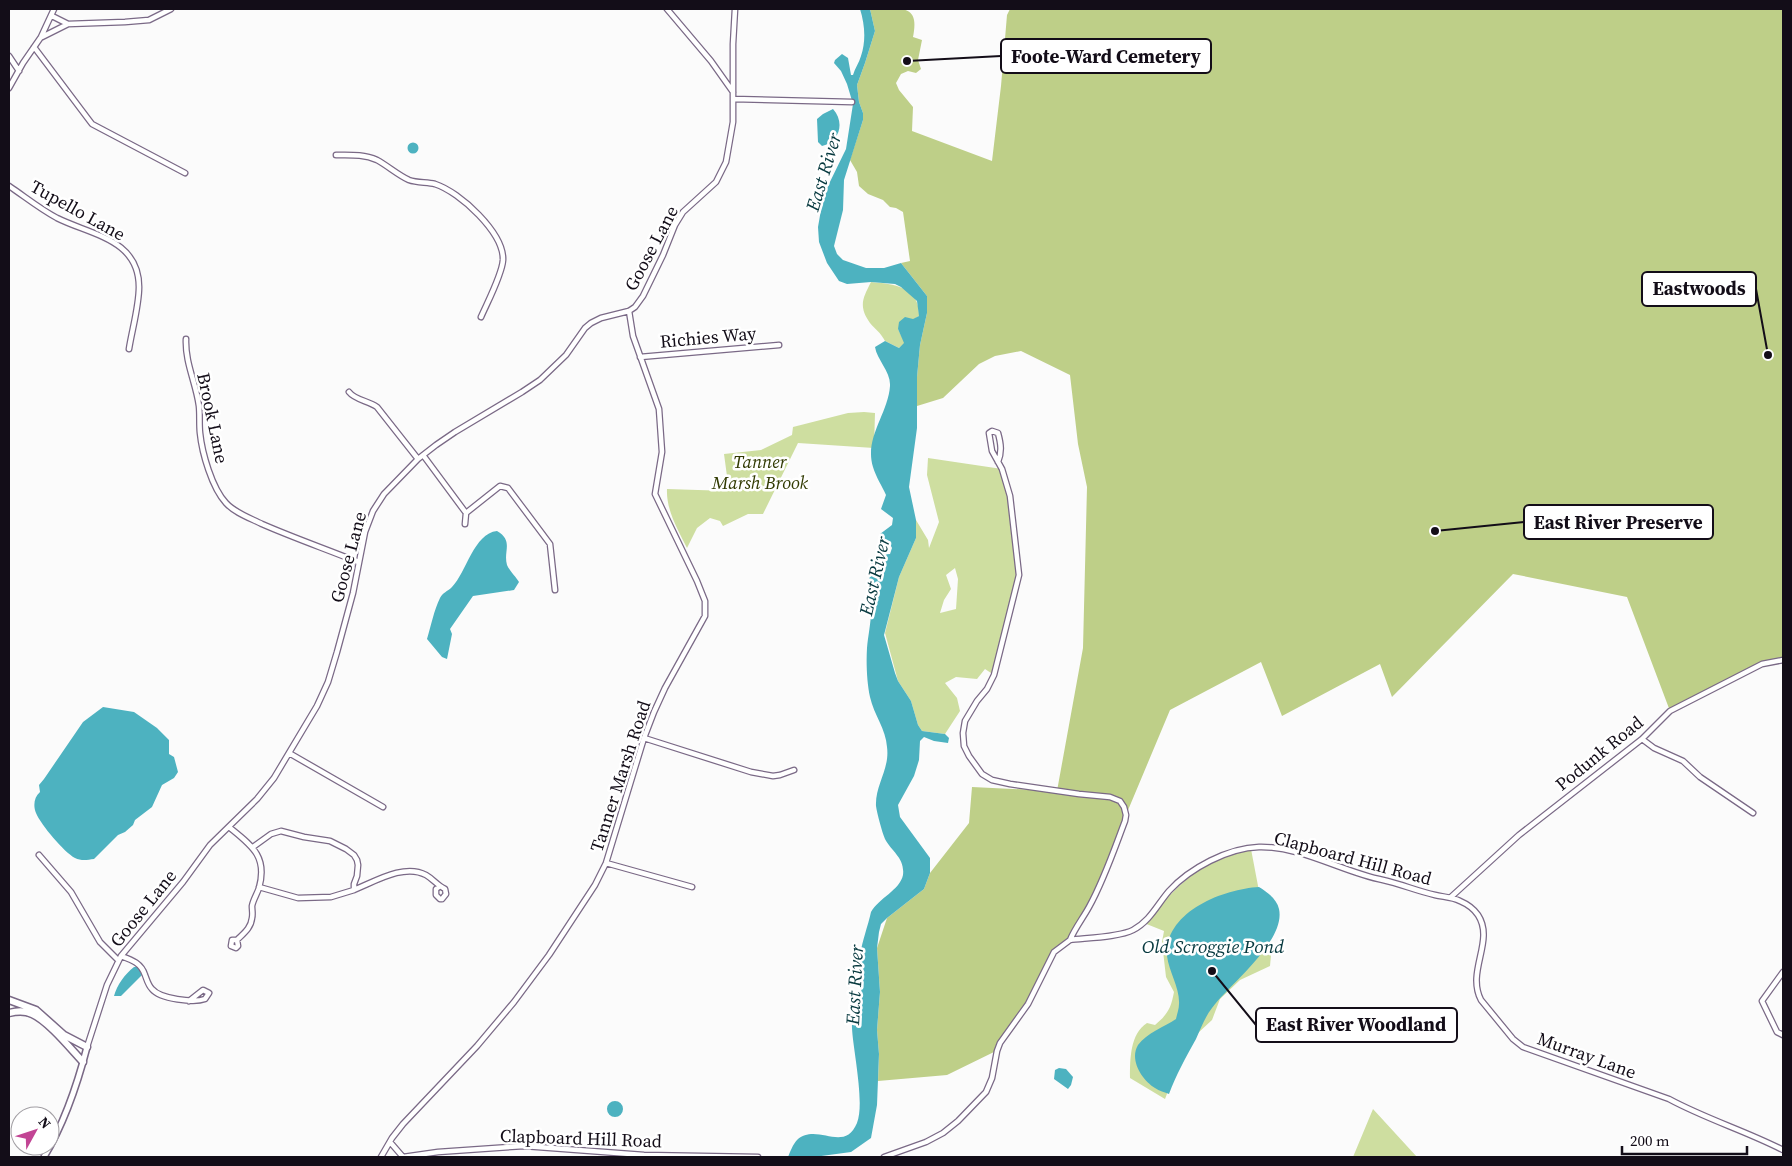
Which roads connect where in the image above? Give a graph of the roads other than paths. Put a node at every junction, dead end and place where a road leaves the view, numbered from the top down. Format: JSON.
{"nodes":[{"id":1,"x":54,"y":9,"type":"edge"},
{"id":2,"x":171,"y":9,"type":"edge"},
{"id":3,"x":668,"y":9,"type":"edge"},
{"id":4,"x":736,"y":9,"type":"edge"},
{"id":5,"x":52,"y":16,"type":"junction"},
{"id":6,"x":68,"y":24,"type":"junction"},
{"id":7,"x":41,"y":37,"type":"junction"},
{"id":8,"x":34,"y":47,"type":"junction"},
{"id":9,"x":9,"y":56,"type":"edge"},
{"id":10,"x":19,"y":71,"type":"junction"},
{"id":11,"x":9,"y":88,"type":"edge"},
{"id":12,"x":733,"y":92,"type":"junction"},
{"id":13,"x":733,"y":99,"type":"junction"},
{"id":14,"x":852,"y":102,"type":"dead end"},
{"id":15,"x":336,"y":155,"type":"dead end"},
{"id":16,"x":185,"y":172,"type":"dead end"},
{"id":17,"x":9,"y":186,"type":"edge"},
{"id":18,"x":629,"y":311,"type":"junction"},
{"id":19,"x":481,"y":317,"type":"dead end"},
{"id":20,"x":186,"y":339,"type":"dead end"},
{"id":21,"x":779,"y":345,"type":"dead end"},
{"id":22,"x":129,"y":348,"type":"dead end"},
{"id":23,"x":640,"y":357,"type":"junction"},
{"id":24,"x":349,"y":392,"type":"dead end"},
{"id":25,"x":424,"y":455,"type":"junction"},
{"id":26,"x":418,"y":459,"type":"junction"},
{"id":27,"x":998,"y":462,"type":"junction"},
{"id":28,"x":466,"y":513,"type":"junction"},
{"id":29,"x":465,"y":524,"type":"dead end"},
{"id":30,"x":358,"y":562,"type":"junction"},
{"id":31,"x":555,"y":590,"type":"dead end"},
{"id":32,"x":1783,"y":660,"type":"edge"},
{"id":33,"x":644,"y":738,"type":"junction"},
{"id":34,"x":1642,"y":738,"type":"junction"},
{"id":35,"x":289,"y":752,"type":"junction"},
{"id":36,"x":794,"y":770,"type":"dead end"},
{"id":37,"x":383,"y":808,"type":"dead end"},
{"id":38,"x":1753,"y":813,"type":"dead end"},
{"id":39,"x":229,"y":826,"type":"junction"},
{"id":40,"x":253,"y":847,"type":"junction"},
{"id":41,"x":39,"y":855,"type":"dead end"},
{"id":42,"x":606,"y":863,"type":"junction"},
{"id":43,"x":259,"y":886,"type":"junction"},
{"id":44,"x":439,"y":887,"type":"dead end"},
{"id":45,"x":692,"y":887,"type":"dead end"},
{"id":46,"x":354,"y":890,"type":"junction"},
{"id":47,"x":1451,"y":897,"type":"junction"},
{"id":48,"x":237,"y":940,"type":"dead end"},
{"id":49,"x":1070,"y":940,"type":"junction"},
{"id":50,"x":120,"y":958,"type":"junction"},
{"id":51,"x":1783,"y":972,"type":"edge"},
{"id":52,"x":9,"y":1000,"type":"edge"},
{"id":53,"x":189,"y":1001,"type":"dead end"},
{"id":54,"x":9,"y":1013,"type":"edge"},
{"id":55,"x":1783,"y":1035,"type":"edge"},
{"id":56,"x":87,"y":1047,"type":"junction"},
{"id":57,"x":83,"y":1062,"type":"junction"},
{"id":58,"x":390,"y":1142,"type":"junction"},
{"id":59,"x":1783,"y":1150,"type":"edge"},
{"id":60,"x":897,"y":1155,"type":"edge"},
{"id":61,"x":644,"y":1156,"type":"edge"},
{"id":62,"x":44,"y":1157,"type":"edge"},
{"id":63,"x":382,"y":1157,"type":"edge"},
{"id":64,"x":403,"y":1157,"type":"edge"},
{"id":65,"x":758,"y":1157,"type":"edge"},
{"id":66,"x":884,"y":1157,"type":"edge"}],
"edges":[{"from":1,"to":5,"type":"street"},
{"from":2,"to":6,"type":"street"},
{"from":3,"to":12,"type":"street"},
{"from":4,"to":12,"type":"street","name":"Goose Lane"},
{"from":5,"to":6,"type":"street"},
{"from":5,"to":7,"type":"street"},
{"from":6,"to":7,"type":"street"},
{"from":7,"to":8,"type":"street"},
{"from":8,"to":10,"type":"street"},
{"from":8,"to":16,"type":"street"},
{"from":9,"to":10,"type":"street"},
{"from":10,"to":11,"type":"street"},
{"from":12,"to":13,"type":"street","name":"Goose Lane"},
{"from":13,"to":14,"type":"street"},
{"from":13,"to":18,"type":"street","name":"Goose Lane"},
{"from":15,"to":19,"type":"street"},
{"from":17,"to":22,"type":"street","name":"Tupello Lane"},
{"from":18,"to":23,"type":"street","name":"Tanner Marsh Road"},
{"from":18,"to":25,"type":"street","name":"Goose Lane"},
{"from":20,"to":30,"type":"street","name":"Brook Lane"},
{"from":21,"to":23,"type":"street","name":"Richies Way"},
{"from":23,"to":33,"type":"street","name":"Tanner Marsh Road"},
{"from":24,"to":26,"type":"street"},
{"from":25,"to":26,"type":"street","name":"Goose Lane"},
{"from":25,"to":28,"type":"street"},
{"from":26,"to":30,"type":"street","name":"Goose Lane"},
{"from":27,"to":27,"type":"street"},
{"from":27,"to":49,"type":"street"},
{"from":28,"to":29,"type":"street"},
{"from":28,"to":31,"type":"street"},
{"from":30,"to":35,"type":"street","name":"Goose Lane"},
{"from":32,"to":34,"type":"street","name":"Podunk Road"},
{"from":33,"to":36,"type":"street"},
{"from":33,"to":42,"type":"street","name":"Tanner Marsh Road"},
{"from":34,"to":38,"type":"street"},
{"from":34,"to":47,"type":"street","name":"Podunk Road"},
{"from":35,"to":37,"type":"street"},
{"from":35,"to":39,"type":"street","name":"Goose Lane"},
{"from":39,"to":40,"type":"street"},
{"from":39,"to":50,"type":"street","name":"Goose Lane"},
{"from":40,"to":43,"type":"street"},
{"from":40,"to":46,"type":"street"},
{"from":41,"to":50,"type":"street"},
{"from":42,"to":45,"type":"street"},
{"from":42,"to":58,"type":"street","name":"Tanner Marsh Road"},
{"from":43,"to":46,"type":"street"},
{"from":43,"to":48,"type":"street"},
{"from":44,"to":46,"type":"street"},
{"from":47,"to":49,"type":"street","name":"Clapboard Hill Road"},
{"from":47,"to":59,"type":"street","name":"Murray Lane"},
{"from":49,"to":60,"type":"street"},
{"from":50,"to":53,"type":"street"},
{"from":50,"to":56,"type":"street","name":"Goose Lane"},
{"from":51,"to":55,"type":"street"},
{"from":52,"to":56,"type":"highway"},
{"from":54,"to":57,"type":"highway"},
{"from":56,"to":57,"type":"main road","name":"Goose Lane"},
{"from":57,"to":62,"type":"main road","name":"Goose Lane"},
{"from":58,"to":63,"type":"street","name":"Tanner Marsh Road"},
{"from":58,"to":64,"type":"street"},
{"from":60,"to":66,"type":"street"},
{"from":61,"to":64,"type":"street","name":"Clapboard Hill Road"},
{"from":61,"to":65,"type":"street","name":"Clapboard Hill Road"}]}
